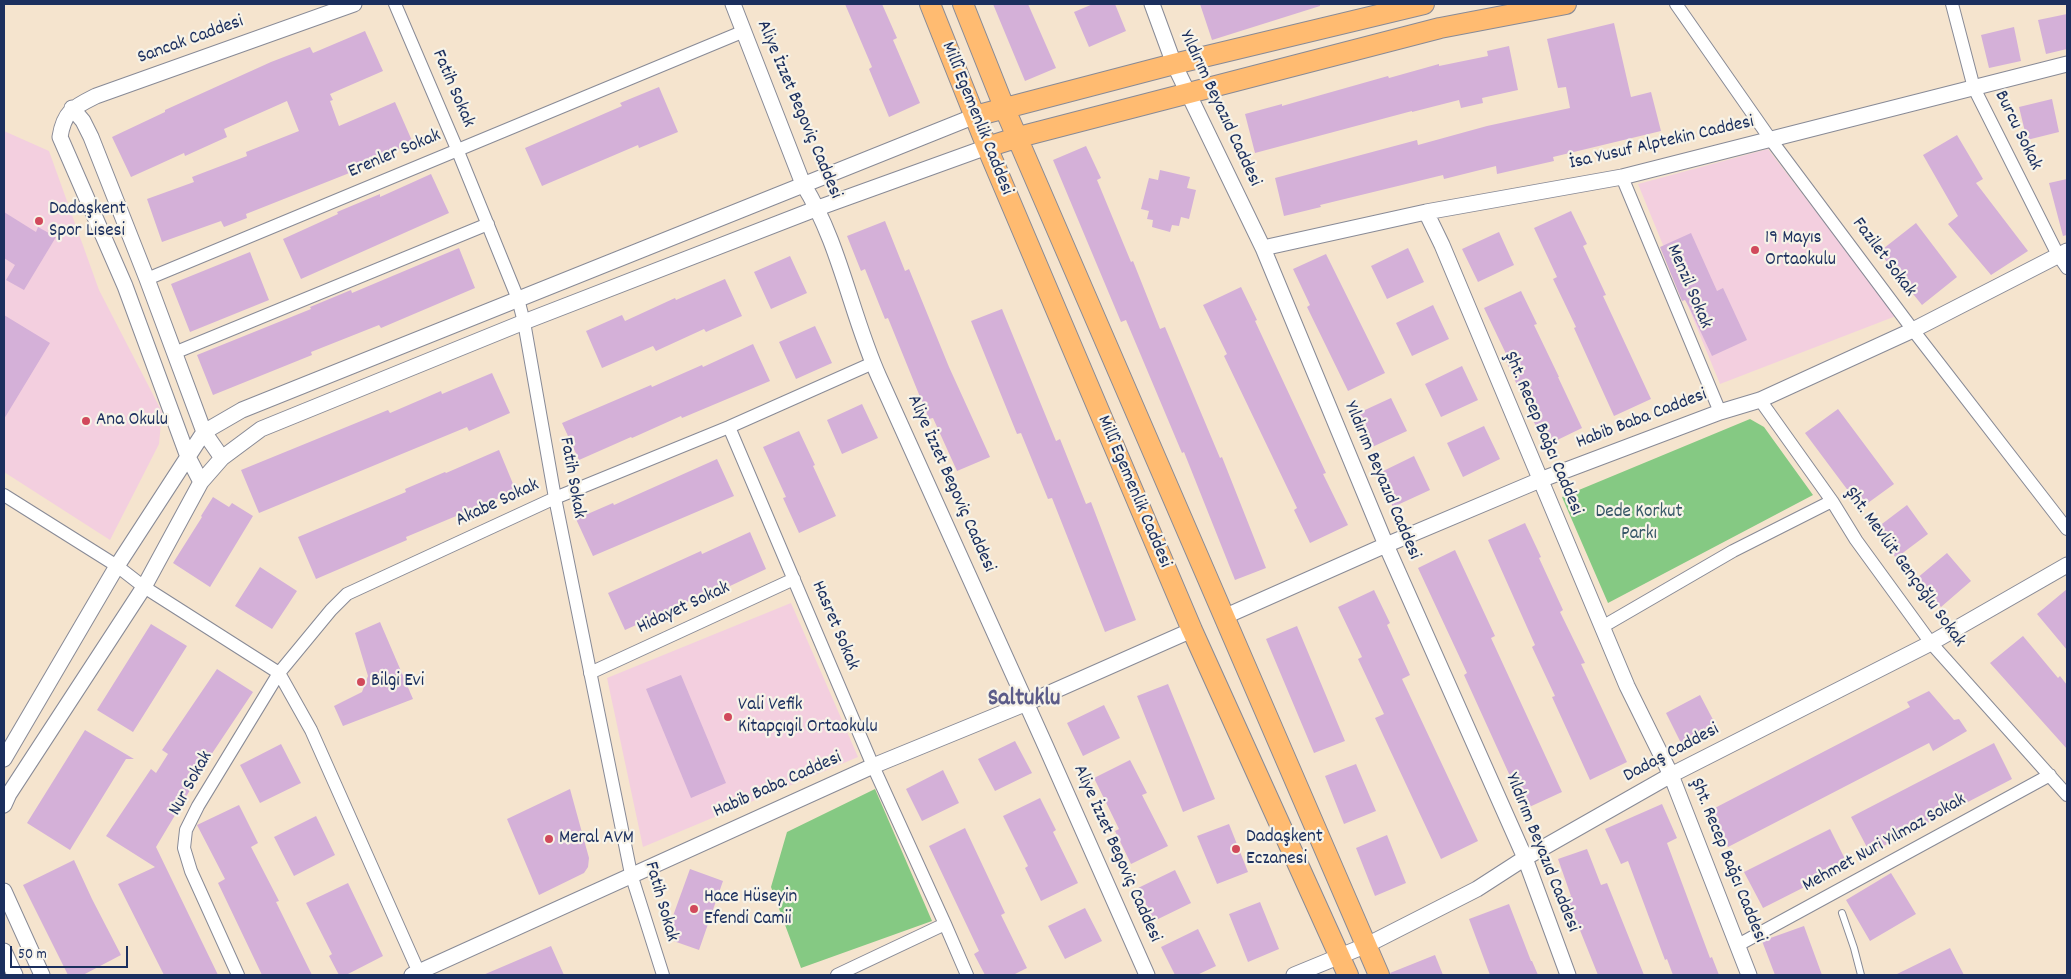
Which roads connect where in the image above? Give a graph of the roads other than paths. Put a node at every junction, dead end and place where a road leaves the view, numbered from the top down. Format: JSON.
{"nodes":[{"id":1,"x":350,"y":4,"type":"edge"},
{"id":2,"x":394,"y":4,"type":"edge"},
{"id":3,"x":733,"y":4,"type":"edge"},
{"id":4,"x":930,"y":4,"type":"edge"},
{"id":5,"x":963,"y":4,"type":"edge"},
{"id":6,"x":1152,"y":4,"type":"edge"},
{"id":7,"x":1424,"y":4,"type":"edge"},
{"id":8,"x":1566,"y":4,"type":"edge"},
{"id":9,"x":1676,"y":4,"type":"edge"},
{"id":10,"x":1952,"y":4,"type":"edge"},
{"id":11,"x":742,"y":32,"type":"junction"},
{"id":12,"x":1174,"y":64,"type":"junction"},
{"id":13,"x":2067,"y":64,"type":"edge"},
{"id":14,"x":1974,"y":88,"type":"junction"},
{"id":15,"x":1188,"y":94,"type":"junction"},
{"id":16,"x":1004,"y":107,"type":"junction"},
{"id":17,"x":72,"y":108,"type":"junction"},
{"id":18,"x":975,"y":116,"type":"junction"},
{"id":19,"x":1019,"y":137,"type":"junction"},
{"id":20,"x":1771,"y":140,"type":"junction"},
{"id":21,"x":987,"y":147,"type":"junction"},
{"id":22,"x":457,"y":149,"type":"junction"},
{"id":23,"x":1622,"y":177,"type":"junction"},
{"id":24,"x":803,"y":184,"type":"junction"},
{"id":25,"x":818,"y":208,"type":"junction"},
{"id":26,"x":1426,"y":212,"type":"junction"},
{"id":27,"x":488,"y":224,"type":"junction"},
{"id":28,"x":1262,"y":248,"type":"junction"},
{"id":29,"x":2062,"y":253,"type":"edge"},
{"id":30,"x":2067,"y":268,"type":"edge"},
{"id":31,"x":147,"y":280,"type":"junction"},
{"id":32,"x":518,"y":298,"type":"junction"},
{"id":33,"x":524,"y":322,"type":"junction"},
{"id":34,"x":1913,"y":330,"type":"junction"},
{"id":35,"x":174,"y":353,"type":"junction"},
{"id":36,"x":873,"y":363,"type":"junction"},
{"id":37,"x":1760,"y":400,"type":"junction"},
{"id":38,"x":1720,"y":412,"type":"junction"},
{"id":39,"x":729,"y":427,"type":"junction"},
{"id":40,"x":204,"y":432,"type":"junction"},
{"id":41,"x":188,"y":457,"type":"junction"},
{"id":42,"x":222,"y":458,"type":"junction"},
{"id":43,"x":1540,"y":480,"type":"junction"},
{"id":44,"x":201,"y":482,"type":"junction"},
{"id":45,"x":4,"y":495,"type":"edge"},
{"id":46,"x":555,"y":498,"type":"junction"},
{"id":47,"x":1832,"y":501,"type":"junction"},
{"id":48,"x":2067,"y":529,"type":"edge"},
{"id":49,"x":1386,"y":545,"type":"junction"},
{"id":50,"x":2067,"y":565,"type":"edge"},
{"id":51,"x":117,"y":566,"type":"junction"},
{"id":52,"x":794,"y":579,"type":"junction"},
{"id":53,"x":144,"y":587,"type":"junction"},
{"id":54,"x":1226,"y":616,"type":"junction"},
{"id":55,"x":1602,"y":628,"type":"junction"},
{"id":56,"x":1192,"y":630,"type":"junction"},
{"id":57,"x":1931,"y":643,"type":"junction"},
{"id":58,"x":279,"y":673,"type":"junction"},
{"id":59,"x":590,"y":674,"type":"junction"},
{"id":60,"x":1027,"y":703,"type":"junction"},
{"id":61,"x":4,"y":759,"type":"edge"},
{"id":62,"x":873,"y":766,"type":"junction"},
{"id":63,"x":2050,"y":775,"type":"junction"},
{"id":64,"x":1671,"y":776,"type":"junction"},
{"id":65,"x":2067,"y":795,"type":"edge"},
{"id":66,"x":4,"y":805,"type":"edge"},
{"id":67,"x":1525,"y":858,"type":"junction"},
{"id":68,"x":631,"y":874,"type":"junction"},
{"id":69,"x":4,"y":891,"type":"edge"},
{"id":70,"x":1842,"y":913,"type":"dead end"},
{"id":71,"x":945,"y":924,"type":"junction"},
{"id":72,"x":1367,"y":945,"type":"junction"},
{"id":73,"x":1738,"y":945,"type":"junction"},
{"id":74,"x":4,"y":951,"type":"edge"},
{"id":75,"x":1340,"y":956,"type":"junction"},
{"id":76,"x":417,"y":974,"type":"edge"},
{"id":77,"x":15,"y":975,"type":"edge"},
{"id":78,"x":42,"y":975,"type":"edge"},
{"id":79,"x":238,"y":975,"type":"edge"},
{"id":80,"x":663,"y":975,"type":"edge"},
{"id":81,"x":837,"y":975,"type":"edge"},
{"id":82,"x":966,"y":975,"type":"edge"},
{"id":83,"x":1147,"y":975,"type":"edge"},
{"id":84,"x":1294,"y":975,"type":"edge"},
{"id":85,"x":1348,"y":975,"type":"edge"},
{"id":86,"x":1379,"y":975,"type":"edge"},
{"id":87,"x":1568,"y":975,"type":"edge"},
{"id":88,"x":1750,"y":975,"type":"edge"},
{"id":89,"x":1861,"y":975,"type":"edge"}],
"edges":[{"from":1,"to":17,"type":"street","name":"Sancak Caddesi"},
{"from":2,"to":22,"type":"street","name":"Fatih Sokak"},
{"from":3,"to":11,"type":"street","name":"Aliye İzzet Begoviç Caddesi"},
{"from":4,"to":18,"type":"main road","name":"Millî Egemenlik Caddesi"},
{"from":5,"to":16,"type":"main road","name":"Millî Egemenlik Caddesi"},
{"from":6,"to":12,"type":"street","name":"Yıldırım Beyazıd Caddesi"},
{"from":7,"to":12,"type":"main road"},
{"from":8,"to":15,"type":"main road"},
{"from":9,"to":20,"type":"street","name":"Fazilet Sokak"},
{"from":10,"to":14,"type":"street","name":"Burcu Sokak"},
{"from":11,"to":22,"type":"street","name":"Erenler Sokak"},
{"from":11,"to":24,"type":"street","name":"Aliye İzzet Begoviç Caddesi"},
{"from":12,"to":15,"type":"street","name":"Yıldırım Beyazıd Caddesi"},
{"from":12,"to":16,"type":"main road"},
{"from":13,"to":14,"type":"street","name":"İsa Yusuf Alptekin Caddesi"},
{"from":14,"to":20,"type":"street","name":"İsa Yusuf Alptekin Caddesi"},
{"from":14,"to":29,"type":"street","name":"Burcu Sokak"},
{"from":15,"to":19,"type":"main road"},
{"from":15,"to":28,"type":"street","name":"Yıldırım Beyazıd Caddesi"},
{"from":16,"to":18,"type":"main road"},
{"from":16,"to":19,"type":"main road","name":"Millî Egemenlik Caddesi"},
{"from":17,"to":31,"type":"street"},
{"from":17,"to":41,"type":"street"},
{"from":18,"to":21,"type":"main road","name":"Millî Egemenlik Caddesi"},
{"from":18,"to":24,"type":"street"},
{"from":19,"to":21,"type":"main road"},
{"from":19,"to":54,"type":"main road","name":"Millî Egemenlik Caddesi"},
{"from":20,"to":23,"type":"street","name":"İsa Yusuf Alptekin Caddesi"},
{"from":20,"to":34,"type":"street","name":"Fazilet Sokak"},
{"from":21,"to":25,"type":"street"},
{"from":21,"to":56,"type":"main road","name":"Millî Egemenlik Caddesi"},
{"from":22,"to":27,"type":"street","name":"Fatih Sokak"},
{"from":22,"to":31,"type":"street","name":"Erenler Sokak"},
{"from":23,"to":26,"type":"street","name":"İsa Yusuf Alptekin Caddesi"},
{"from":23,"to":38,"type":"street","name":"Menzil Sokak"},
{"from":24,"to":25,"type":"street","name":"Aliye İzzet Begoviç Caddesi"},
{"from":24,"to":32,"type":"street"},
{"from":25,"to":33,"type":"street"},
{"from":25,"to":36,"type":"street","name":"Aliye İzzet Begoviç Caddesi"},
{"from":26,"to":28,"type":"street","name":"İsa Yusuf Alptekin Caddesi"},
{"from":26,"to":43,"type":"street","name":"Şht. Recep Bağcı Caddesi"},
{"from":27,"to":32,"type":"street","name":"Fatih Sokak"},
{"from":27,"to":35,"type":"street"},
{"from":28,"to":49,"type":"street","name":"Yıldırım Beyazıd Caddesi"},
{"from":29,"to":30,"type":"street","name":"Burcu Sokak"},
{"from":29,"to":34,"type":"street","name":"Habib Baba Caddesi"},
{"from":31,"to":35,"type":"street"},
{"from":32,"to":33,"type":"street","name":"Fatih Sokak"},
{"from":32,"to":40,"type":"street"},
{"from":33,"to":42,"type":"street"},
{"from":33,"to":46,"type":"street","name":"Fatih Sokak"},
{"from":34,"to":37,"type":"street","name":"Habib Baba Caddesi"},
{"from":34,"to":48,"type":"street","name":"Fazilet Sokak"},
{"from":35,"to":40,"type":"street"},
{"from":36,"to":39,"type":"street","name":"Akabe Sokak"},
{"from":36,"to":60,"type":"street","name":"Aliye İzzet Begoviç Caddesi"},
{"from":37,"to":38,"type":"street","name":"Habib Baba Caddesi"},
{"from":37,"to":47,"type":"street","name":"Şht. Mevlüt Gençoğlu Sokak"},
{"from":38,"to":43,"type":"street","name":"Habib Baba Caddesi"},
{"from":39,"to":46,"type":"street","name":"Akabe Sokak"},
{"from":39,"to":52,"type":"street","name":"Hasret Sokak"},
{"from":40,"to":41,"type":"street"},
{"from":40,"to":42,"type":"street"},
{"from":41,"to":44,"type":"street"},
{"from":41,"to":51,"type":"street"},
{"from":42,"to":44,"type":"street"},
{"from":43,"to":49,"type":"street","name":"Habib Baba Caddesi"},
{"from":43,"to":55,"type":"street","name":"Şht. Recep Bağcı Caddesi"},
{"from":44,"to":53,"type":"street"},
{"from":45,"to":51,"type":"street"},
{"from":46,"to":58,"type":"street","name":"Akabe Sokak"},
{"from":46,"to":59,"type":"street","name":"Fatih Sokak"},
{"from":47,"to":55,"type":"street"},
{"from":47,"to":57,"type":"street","name":"Şht. Mevlüt Gençoğlu Sokak"},
{"from":49,"to":54,"type":"street","name":"Habib Baba Caddesi"},
{"from":49,"to":67,"type":"street","name":"Yıldırım Beyazıd Caddesi"},
{"from":50,"to":57,"type":"street","name":"Dadaş Caddesi"},
{"from":51,"to":53,"type":"street"},
{"from":51,"to":61,"type":"street"},
{"from":52,"to":59,"type":"street","name":"Hidayet Sokak"},
{"from":52,"to":62,"type":"street","name":"Hasret Sokak"},
{"from":53,"to":58,"type":"street"},
{"from":53,"to":66,"type":"street"},
{"from":54,"to":72,"type":"main road","name":"Millî Egemenlik Caddesi"},
{"from":55,"to":64,"type":"street","name":"Şht. Recep Bağcı Caddesi"},
{"from":56,"to":60,"type":"street","name":"Habib Baba Caddesi"},
{"from":56,"to":75,"type":"main road","name":"Millî Egemenlik Caddesi"},
{"from":57,"to":63,"type":"street","name":"Şht. Mevlüt Gençoğlu Sokak"},
{"from":57,"to":64,"type":"street","name":"Dadaş Caddesi"},
{"from":58,"to":76,"type":"street"},
{"from":58,"to":79,"type":"street","name":"Nur Sokak"},
{"from":59,"to":68,"type":"street","name":"Fatih Sokak"},
{"from":60,"to":62,"type":"street","name":"Habib Baba Caddesi"},
{"from":60,"to":83,"type":"street","name":"Aliye İzzet Begoviç Caddesi"},
{"from":62,"to":68,"type":"street","name":"Habib Baba Caddesi"},
{"from":62,"to":71,"type":"street","name":"Hasret Sokak"},
{"from":63,"to":65,"type":"street","name":"Şht. Mevlüt Gençoğlu Sokak"},
{"from":63,"to":73,"type":"street","name":"Mehmet Nuri Yılmaz Sokak"},
{"from":64,"to":67,"type":"street","name":"Dadaş Caddesi"},
{"from":64,"to":73,"type":"street","name":"Şht. Recep Bağcı Caddesi"},
{"from":67,"to":72,"type":"street","name":"Dadaş Caddesi"},
{"from":67,"to":87,"type":"street","name":"Yıldırım Beyazıd Caddesi"},
{"from":68,"to":76,"type":"street","name":"Habib Baba Caddesi"},
{"from":68,"to":80,"type":"street","name":"Fatih Sokak"},
{"from":69,"to":78,"type":"street"},
{"from":70,"to":89,"type":"lane"},
{"from":71,"to":81,"type":"street"},
{"from":71,"to":82,"type":"street","name":"Hasret Sokak"},
{"from":72,"to":75,"type":"street","name":"Dadaş Caddesi"},
{"from":72,"to":86,"type":"main road","name":"Millî Egemenlik Caddesi"},
{"from":73,"to":88,"type":"street","name":"Şht. Recep Bağcı Caddesi"},
{"from":74,"to":77,"type":"street"},
{"from":75,"to":84,"type":"street","name":"Dadaş Caddesi"},
{"from":75,"to":85,"type":"main road","name":"Millî Egemenlik Caddesi"}]}
